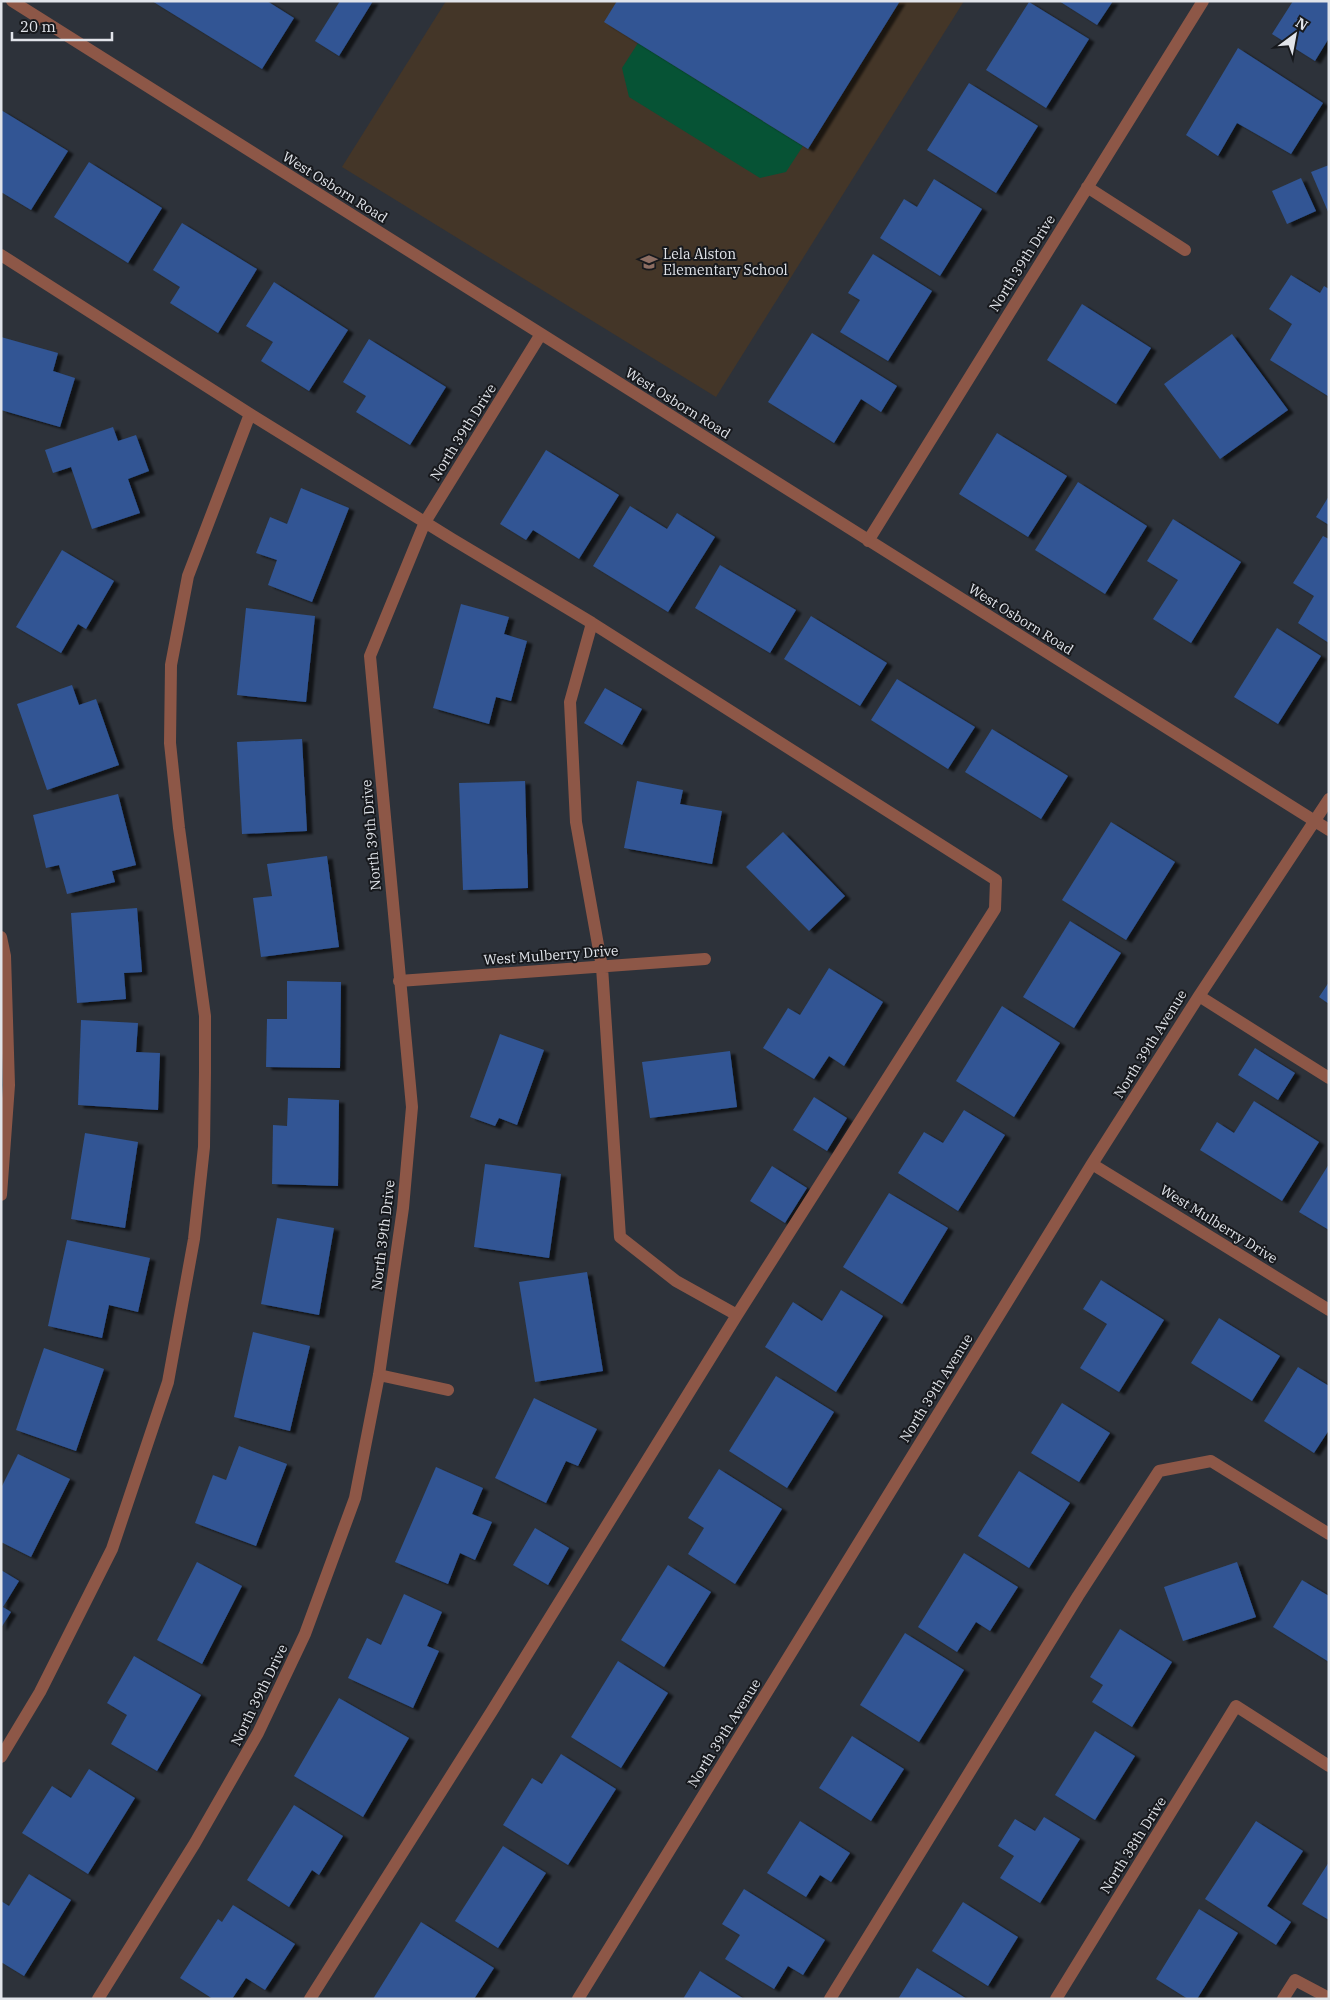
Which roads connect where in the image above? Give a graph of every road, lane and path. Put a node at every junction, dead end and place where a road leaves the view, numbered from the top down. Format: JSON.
{"nodes":[{"id":1,"x":12,"y":1,"type":"edge"},
{"id":2,"x":1203,"y":1,"type":"edge"},
{"id":3,"x":1087,"y":187,"type":"junction"},
{"id":4,"x":1185,"y":250,"type":"dead end"},
{"id":5,"x":1,"y":255,"type":"edge"},
{"id":6,"x":542,"y":334,"type":"junction"},
{"id":7,"x":250,"y":414,"type":"junction"},
{"id":8,"x":425,"y":522,"type":"junction"},
{"id":9,"x":868,"y":540,"type":"junction"},
{"id":10,"x":592,"y":623,"type":"junction"},
{"id":11,"x":1329,"y":799,"type":"edge"},
{"id":12,"x":1315,"y":822,"type":"junction"},
{"id":13,"x":1329,"y":830,"type":"edge"},
{"id":14,"x":1,"y":937,"type":"edge"},
{"id":15,"x":705,"y":959,"type":"dead end"},
{"id":16,"x":602,"y":967,"type":"junction"},
{"id":17,"x":399,"y":981,"type":"junction"},
{"id":18,"x":1199,"y":996,"type":"junction"},
{"id":19,"x":1329,"y":1078,"type":"edge"},
{"id":20,"x":1092,"y":1164,"type":"junction"},
{"id":21,"x":1,"y":1195,"type":"edge"},
{"id":22,"x":1329,"y":1310,"type":"edge"},
{"id":23,"x":737,"y":1315,"type":"junction"},
{"id":24,"x":379,"y":1375,"type":"junction"},
{"id":25,"x":448,"y":1390,"type":"dead end"},
{"id":26,"x":1329,"y":1534,"type":"edge"},
{"id":27,"x":1,"y":1757,"type":"edge"},
{"id":28,"x":1329,"y":1766,"type":"edge"},
{"id":29,"x":1329,"y":1998,"type":"edge"},
{"id":30,"x":98,"y":1999,"type":"edge"},
{"id":31,"x":310,"y":1999,"type":"edge"},
{"id":32,"x":578,"y":1999,"type":"edge"},
{"id":33,"x":830,"y":1999,"type":"edge"},
{"id":34,"x":1056,"y":1999,"type":"edge"},
{"id":35,"x":1283,"y":1999,"type":"edge"}],
"edges":[{"from":1,"to":6,"type":"street","name":"West Osborn Road"},
{"from":2,"to":3,"type":"street","name":"North 39th Drive"},
{"from":3,"to":4,"type":"street"},
{"from":3,"to":9,"type":"street","name":"North 39th Drive"},
{"from":5,"to":7,"type":"street"},
{"from":6,"to":8,"type":"street","name":"North 39th Drive"},
{"from":6,"to":9,"type":"street","name":"West Osborn Road"},
{"from":7,"to":8,"type":"street"},
{"from":7,"to":27,"type":"street"},
{"from":8,"to":10,"type":"street"},
{"from":8,"to":17,"type":"street","name":"North 39th Drive"},
{"from":9,"to":12,"type":"street","name":"West Osborn Road"},
{"from":10,"to":16,"type":"street"},
{"from":10,"to":23,"type":"street"},
{"from":11,"to":12,"type":"street","name":"North 39th Avenue"},
{"from":12,"to":13,"type":"street","name":"West Osborn Road"},
{"from":12,"to":18,"type":"street","name":"North 39th Avenue"},
{"from":14,"to":21,"type":"street"},
{"from":15,"to":16,"type":"street","name":"West Mulberry Drive"},
{"from":16,"to":17,"type":"street","name":"West Mulberry Drive"},
{"from":16,"to":23,"type":"street"},
{"from":17,"to":24,"type":"street","name":"North 39th Drive"},
{"from":18,"to":19,"type":"street"},
{"from":18,"to":20,"type":"street","name":"North 39th Avenue"},
{"from":20,"to":22,"type":"street","name":"West Mulberry Drive"},
{"from":20,"to":32,"type":"street","name":"North 39th Avenue"},
{"from":23,"to":31,"type":"street"},
{"from":24,"to":25,"type":"street"},
{"from":24,"to":30,"type":"street","name":"North 39th Drive"},
{"from":26,"to":33,"type":"street"},
{"from":28,"to":34,"type":"street","name":"North 38th Drive"},
{"from":29,"to":35,"type":"street"}]}
